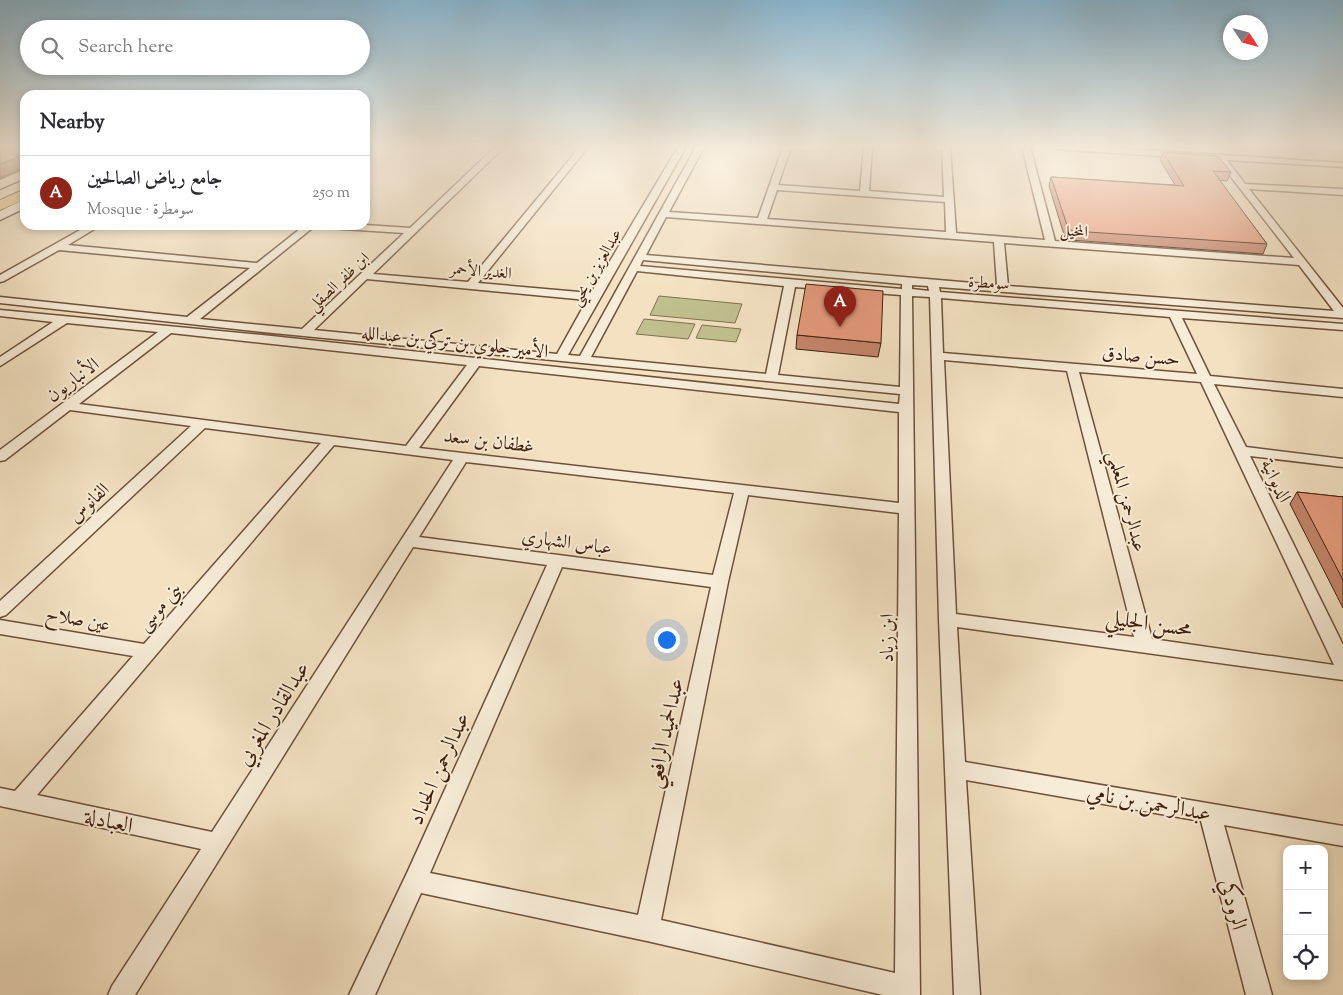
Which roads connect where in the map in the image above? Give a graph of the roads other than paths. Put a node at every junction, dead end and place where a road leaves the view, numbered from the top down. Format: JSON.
{"nodes":[{"id":1,"x":451,"y":193,"type":"edge"},
{"id":2,"x":546,"y":193,"type":"edge"},
{"id":3,"x":654,"y":193,"type":"edge"},
{"id":4,"x":674,"y":193,"type":"edge"},
{"id":5,"x":771,"y":193,"type":"edge"},
{"id":6,"x":869,"y":193,"type":"edge"},
{"id":7,"x":950,"y":193,"type":"edge"},
{"id":8,"x":1038,"y":193,"type":"edge"},
{"id":9,"x":1249,"y":193,"type":"edge"},
{"id":10,"x":20,"y":196,"type":"edge"},
{"id":11,"x":950,"y":200,"type":"junction"},
{"id":12,"x":0,"y":206,"type":"edge"},
{"id":13,"x":20,"y":206,"type":"edge"},
{"id":14,"x":663,"y":214,"type":"junction"},
{"id":15,"x":0,"y":216,"type":"edge"},
{"id":16,"x":762,"y":220,"type":"junction"},
{"id":17,"x":370,"y":228,"type":"edge"},
{"id":18,"x":88,"y":230,"type":"edge"},
{"id":19,"x":305,"y":230,"type":"edge"},
{"id":20,"x":412,"y":231,"type":"junction"},
{"id":21,"x":952,"y":235,"type":"junction"},
{"id":22,"x":999,"y":239,"type":"junction"},
{"id":23,"x":1051,"y":243,"type":"junction"},
{"id":24,"x":57,"y":248,"type":"junction"},
{"id":25,"x":640,"y":257,"type":"junction"},
{"id":26,"x":1302,"y":262,"type":"junction"},
{"id":27,"x":258,"y":266,"type":"junction"},
{"id":28,"x":633,"y":268,"type":"junction"},
{"id":29,"x":366,"y":276,"type":"junction"},
{"id":30,"x":0,"y":279,"type":"edge"},
{"id":31,"x":790,"y":283,"type":"junction"},
{"id":32,"x":470,"y":286,"type":"junction"},
{"id":33,"x":907,"y":286,"type":"junction"},
{"id":34,"x":934,"y":288,"type":"junction"},
{"id":35,"x":1003,"y":288,"type":"junction"},
{"id":36,"x":594,"y":297,"type":"junction"},
{"id":37,"x":0,"y":300,"type":"edge"},
{"id":38,"x":0,"y":313,"type":"edge"},
{"id":39,"x":1174,"y":313,"type":"junction"},
{"id":40,"x":1343,"y":315,"type":"edge"},
{"id":41,"x":65,"y":319,"type":"junction"},
{"id":42,"x":191,"y":320,"type":"junction"},
{"id":43,"x":1343,"y":328,"type":"edge"},
{"id":44,"x":166,"y":331,"type":"junction"},
{"id":45,"x":260,"y":333,"type":"junction"},
{"id":46,"x":305,"y":333,"type":"junction"},
{"id":47,"x":936,"y":356,"type":"junction"},
{"id":48,"x":562,"y":357,"type":"junction"},
{"id":49,"x":580,"y":358,"type":"junction"},
{"id":50,"x":0,"y":362,"type":"edge"},
{"id":51,"x":475,"y":363,"type":"junction"},
{"id":52,"x":1072,"y":368,"type":"junction"},
{"id":53,"x":568,"y":372,"type":"junction"},
{"id":54,"x":771,"y":378,"type":"junction"},
{"id":55,"x":1206,"y":379,"type":"junction"},
{"id":56,"x":1343,"y":393,"type":"edge"},
{"id":57,"x":906,"y":400,"type":"junction"},
{"id":58,"x":67,"y":406,"type":"junction"},
{"id":59,"x":203,"y":423,"type":"junction"},
{"id":60,"x":331,"y":440,"type":"junction"},
{"id":61,"x":410,"y":451,"type":"junction"},
{"id":62,"x":1241,"y":451,"type":"junction"},
{"id":63,"x":462,"y":457,"type":"junction"},
{"id":64,"x":0,"y":458,"type":"edge"},
{"id":65,"x":1343,"y":463,"type":"edge"},
{"id":66,"x":742,"y":489,"type":"junction"},
{"id":67,"x":907,"y":509,"type":"junction"},
{"id":68,"x":410,"y":541,"type":"junction"},
{"id":69,"x":558,"y":560,"type":"junction"},
{"id":70,"x":720,"y":582,"type":"junction"},
{"id":71,"x":0,"y":611,"type":"edge"},
{"id":72,"x":948,"y":619,"type":"junction"},
{"id":73,"x":0,"y":627,"type":"edge"},
{"id":74,"x":1145,"y":645,"type":"junction"},
{"id":75,"x":148,"y":652,"type":"junction"},
{"id":76,"x":1343,"y":664,"type":"edge"},
{"id":77,"x":1343,"y":673,"type":"edge"},
{"id":78,"x":955,"y":769,"type":"junction"},
{"id":79,"x":10,"y":799,"type":"edge"},
{"id":80,"x":1210,"y":813,"type":"junction"},
{"id":81,"x":1343,"y":836,"type":"edge"},
{"id":82,"x":218,"y":843,"type":"junction"},
{"id":83,"x":415,"y":881,"type":"junction"},
{"id":84,"x":648,"y":930,"type":"junction"},
{"id":85,"x":907,"y":991,"type":"edge"},
{"id":86,"x":121,"y":995,"type":"edge"},
{"id":87,"x":362,"y":995,"type":"edge"},
{"id":88,"x":967,"y":995,"type":"edge"},
{"id":89,"x":1259,"y":995,"type":"edge"}],
"edges":[{"from":1,"to":20,"type":"street","name":"ابن ظفر الصقلي"},
{"from":2,"to":32,"type":"street"},
{"from":3,"to":36,"type":"street","name":"عبدالعزيز بن يحيى"},
{"from":4,"to":14,"type":"street","name":"عبدالعزيز بن يحيى"},
{"from":5,"to":16,"type":"street"},
{"from":6,"to":11,"type":"street"},
{"from":7,"to":11,"type":"street"},
{"from":8,"to":23,"type":"street"},
{"from":9,"to":26,"type":"street"},
{"from":10,"to":12,"type":"main road"},
{"from":11,"to":21,"type":"street"},
{"from":13,"to":15,"type":"street"},
{"from":14,"to":16,"type":"street","name":"المخيل"},
{"from":14,"to":25,"type":"street","name":"عبدالعزيز بن يحيى"},
{"from":16,"to":21,"type":"street","name":"المخيل"},
{"from":17,"to":20,"type":"street"},
{"from":18,"to":24,"type":"street"},
{"from":19,"to":27,"type":"street"},
{"from":20,"to":29,"type":"street","name":"ابن ظفر الصقلي"},
{"from":21,"to":22,"type":"street","name":"المخيل"},
{"from":22,"to":23,"type":"street","name":"المخيل"},
{"from":22,"to":35,"type":"street"},
{"from":23,"to":26,"type":"street","name":"المخيل"},
{"from":24,"to":27,"type":"street"},
{"from":24,"to":30,"type":"street"},
{"from":25,"to":28,"type":"street","name":"عبدالعزيز بن يحيى"},
{"from":25,"to":33,"type":"street","name":"سومطرة"},
{"from":26,"to":40,"type":"street"},
{"from":27,"to":42,"type":"street"},
{"from":28,"to":31,"type":"street","name":"سومطرة"},
{"from":28,"to":49,"type":"street","name":"عبدالعزيز بن يحيى"},
{"from":29,"to":32,"type":"street","name":"الغدير الأحمر"},
{"from":29,"to":46,"type":"street","name":"ابن ظفر الصقلي"},
{"from":31,"to":33,"type":"street","name":"سومطرة"},
{"from":31,"to":54,"type":"street"},
{"from":32,"to":36,"type":"street","name":"الغدير الأحمر"},
{"from":33,"to":34,"type":"street","name":"سومطرة"},
{"from":33,"to":57,"type":"street","name":"ابن زياد"},
{"from":34,"to":35,"type":"street","name":"سومطرة"},
{"from":34,"to":39,"type":"street","name":"سومطرة"},
{"from":34,"to":47,"type":"street"},
{"from":35,"to":40,"type":"street","name":"سومطرة"},
{"from":36,"to":48,"type":"street","name":"عبدالعزيز بن يحيى"},
{"from":37,"to":42,"type":"street","name":"الأمير جلوي بن تركي بن عبدالله"},
{"from":38,"to":41,"type":"street","name":"الأمير جلوي بن تركي بن عبدالله"},
{"from":39,"to":43,"type":"street","name":"سومطرة"},
{"from":39,"to":55,"type":"street","name":"الديوانية"},
{"from":41,"to":44,"type":"street","name":"الأمير جلوي بن تركي بن عبدالله"},
{"from":41,"to":50,"type":"street"},
{"from":42,"to":45,"type":"street","name":"الأمير جلوي بن تركي بن عبدالله"},
{"from":44,"to":45,"type":"street","name":"الأمير جلوي بن تركي بن عبدالله"},
{"from":44,"to":58,"type":"street","name":"الأنباريون"},
{"from":45,"to":46,"type":"street","name":"الأمير جلوي بن تركي بن عبدالله"},
{"from":45,"to":51,"type":"street","name":"الأمير جلوي بن تركي بن عبدالله"},
{"from":46,"to":48,"type":"street","name":"الأمير جلوي بن تركي بن عبدالله"},
{"from":47,"to":52,"type":"street","name":"حسن صادق"},
{"from":47,"to":72,"type":"street"},
{"from":48,"to":49,"type":"street","name":"الأمير جلوي بن تركي بن عبدالله"},
{"from":49,"to":53,"type":"street","name":"عبدالعزيز بن يحيى"},
{"from":49,"to":54,"type":"street","name":"الأمير جلوي بن تركي بن عبدالله"},
{"from":51,"to":53,"type":"street","name":"الأمير جلوي بن تركي بن عبدالله"},
{"from":51,"to":61,"type":"street"},
{"from":52,"to":55,"type":"street","name":"حسن صادق"},
{"from":52,"to":74,"type":"street","name":"عبدالرحمن المعلمي"},
{"from":53,"to":57,"type":"street","name":"الأمير جلوي بن تركي بن عبدالله"},
{"from":54,"to":57,"type":"street","name":"الأمير جلوي بن تركي بن عبدالله"},
{"from":55,"to":56,"type":"street","name":"حسن صادق"},
{"from":55,"to":62,"type":"street","name":"الديوانية"},
{"from":57,"to":67,"type":"street","name":"ابن زياد"},
{"from":58,"to":59,"type":"street","name":"غطفان بن سعد"},
{"from":58,"to":64,"type":"street","name":"الأنباريون"},
{"from":59,"to":60,"type":"street","name":"غطفان بن سعد"},
{"from":59,"to":71,"type":"street","name":"الفانوس"},
{"from":60,"to":61,"type":"street","name":"غطفان بن سعد"},
{"from":60,"to":75,"type":"street","name":"بني موسى"},
{"from":61,"to":63,"type":"street","name":"غطفان بن سعد"},
{"from":62,"to":65,"type":"street"},
{"from":62,"to":76,"type":"street","name":"الديوانية"},
{"from":63,"to":66,"type":"street","name":"غطفان بن سعد"},
{"from":63,"to":68,"type":"street","name":"عبدالقادر المغربي"},
{"from":66,"to":67,"type":"street","name":"غطفان بن سعد"},
{"from":66,"to":70,"type":"street","name":"عبدالحميد الرافعي"},
{"from":67,"to":85,"type":"street","name":"ابن زياد"},
{"from":68,"to":69,"type":"street","name":"عباس الشهاري"},
{"from":68,"to":82,"type":"street","name":"عبدالقادر المغربي"},
{"from":69,"to":70,"type":"street","name":"عباس الشهاري"},
{"from":69,"to":83,"type":"street","name":"عبدالرحمن الحداد"},
{"from":70,"to":84,"type":"street","name":"عبدالحميد الرافعي"},
{"from":72,"to":74,"type":"street","name":"محسن الجليلي"},
{"from":72,"to":78,"type":"street"},
{"from":73,"to":75,"type":"street","name":"عين صلاح"},
{"from":74,"to":77,"type":"street","name":"محسن الجليلي"},
{"from":75,"to":79,"type":"street","name":"بني موسى"},
{"from":78,"to":80,"type":"street","name":"عبدالرحمن بن نامي"},
{"from":78,"to":88,"type":"street"},
{"from":79,"to":82,"type":"street","name":"العبادلة"},
{"from":80,"to":81,"type":"street","name":"عبدالرحمن بن نامي"},
{"from":80,"to":89,"type":"street","name":"الرودكي"},
{"from":82,"to":86,"type":"street","name":"عبدالقادر المغربي"},
{"from":83,"to":84,"type":"street"},
{"from":83,"to":87,"type":"street","name":"عبدالرحمن الحداد"},
{"from":84,"to":85,"type":"street"}]}
